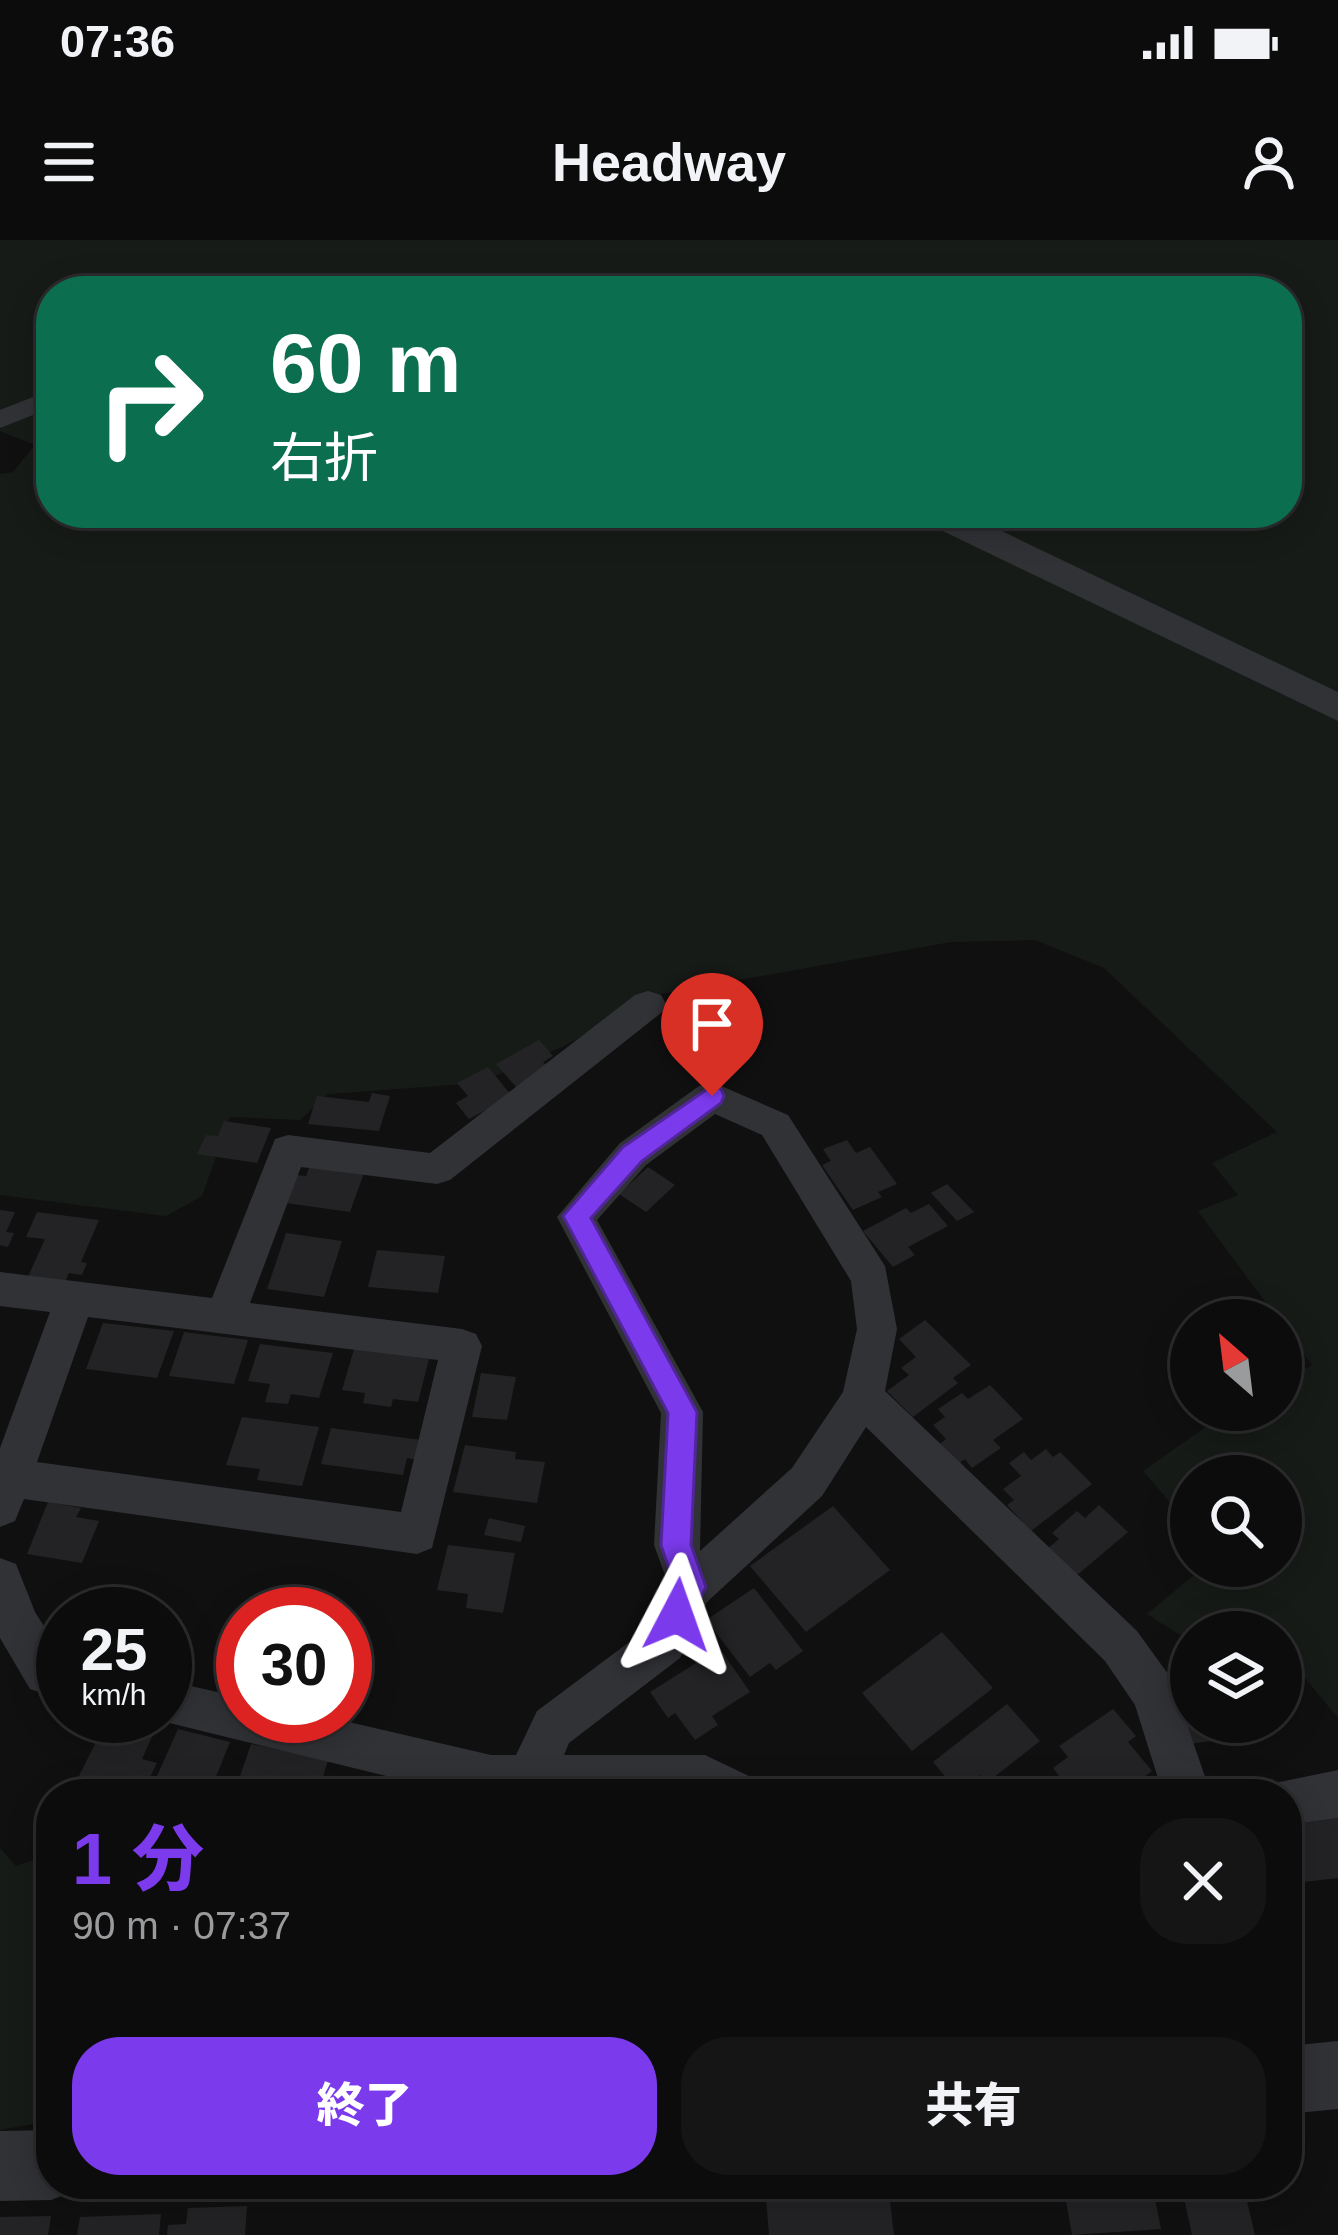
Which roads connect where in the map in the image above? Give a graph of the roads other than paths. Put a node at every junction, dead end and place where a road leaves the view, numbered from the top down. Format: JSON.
{"nodes":[{"id":1,"x":36,"y":404,"type":"edge"},
{"id":2,"x":0,"y":420,"type":"edge"},
{"id":3,"x":966,"y":528,"type":"edge"},
{"id":4,"x":1338,"y":708,"type":"edge"},
{"id":5,"x":648,"y":1004,"type":"dead end"},
{"id":6,"x":0,"y":1289,"type":"edge"},
{"id":7,"x":75,"y":1298,"type":"junction"},
{"id":8,"x":226,"y":1317,"type":"junction"},
{"id":9,"x":863,"y":1397,"type":"junction"},
{"id":10,"x":5,"y":1493,"type":"edge"},
{"id":11,"x":0,"y":1580,"type":"edge"},
{"id":12,"x":691,"y":1587,"type":"junction"},
{"id":13,"x":36,"y":1657,"type":"edge"},
{"id":14,"x":192,"y":1708,"type":"edge"},
{"id":15,"x":530,"y":1778,"type":"junction"},
{"id":16,"x":707,"y":1779,"type":"edge"},
{"id":17,"x":1182,"y":1779,"type":"edge"},
{"id":18,"x":1338,"y":1794,"type":"edge"},
{"id":19,"x":1302,"y":1799,"type":"edge"},
{"id":20,"x":1338,"y":2074,"type":"edge"},
{"id":21,"x":1302,"y":2078,"type":"edge"},
{"id":22,"x":36,"y":2165,"type":"edge"},
{"id":23,"x":0,"y":2166,"type":"edge"}],
"edges":[{"from":1,"to":2,"type":"street"},
{"from":3,"to":4,"type":"street"},
{"from":5,"to":8,"type":"street"},
{"from":6,"to":7,"type":"street"},
{"from":7,"to":8,"type":"street"},
{"from":7,"to":10,"type":"street"},
{"from":8,"to":10,"type":"street"},
{"from":9,"to":12,"type":"street"},
{"from":9,"to":12,"type":"street"},
{"from":9,"to":17,"type":"street"},
{"from":11,"to":13,"type":"street"},
{"from":12,"to":15,"type":"street"},
{"from":14,"to":15,"type":"street"},
{"from":15,"to":16,"type":"street"},
{"from":18,"to":19,"type":"street"},
{"from":20,"to":21,"type":"street"},
{"from":22,"to":23,"type":"street"}]}
